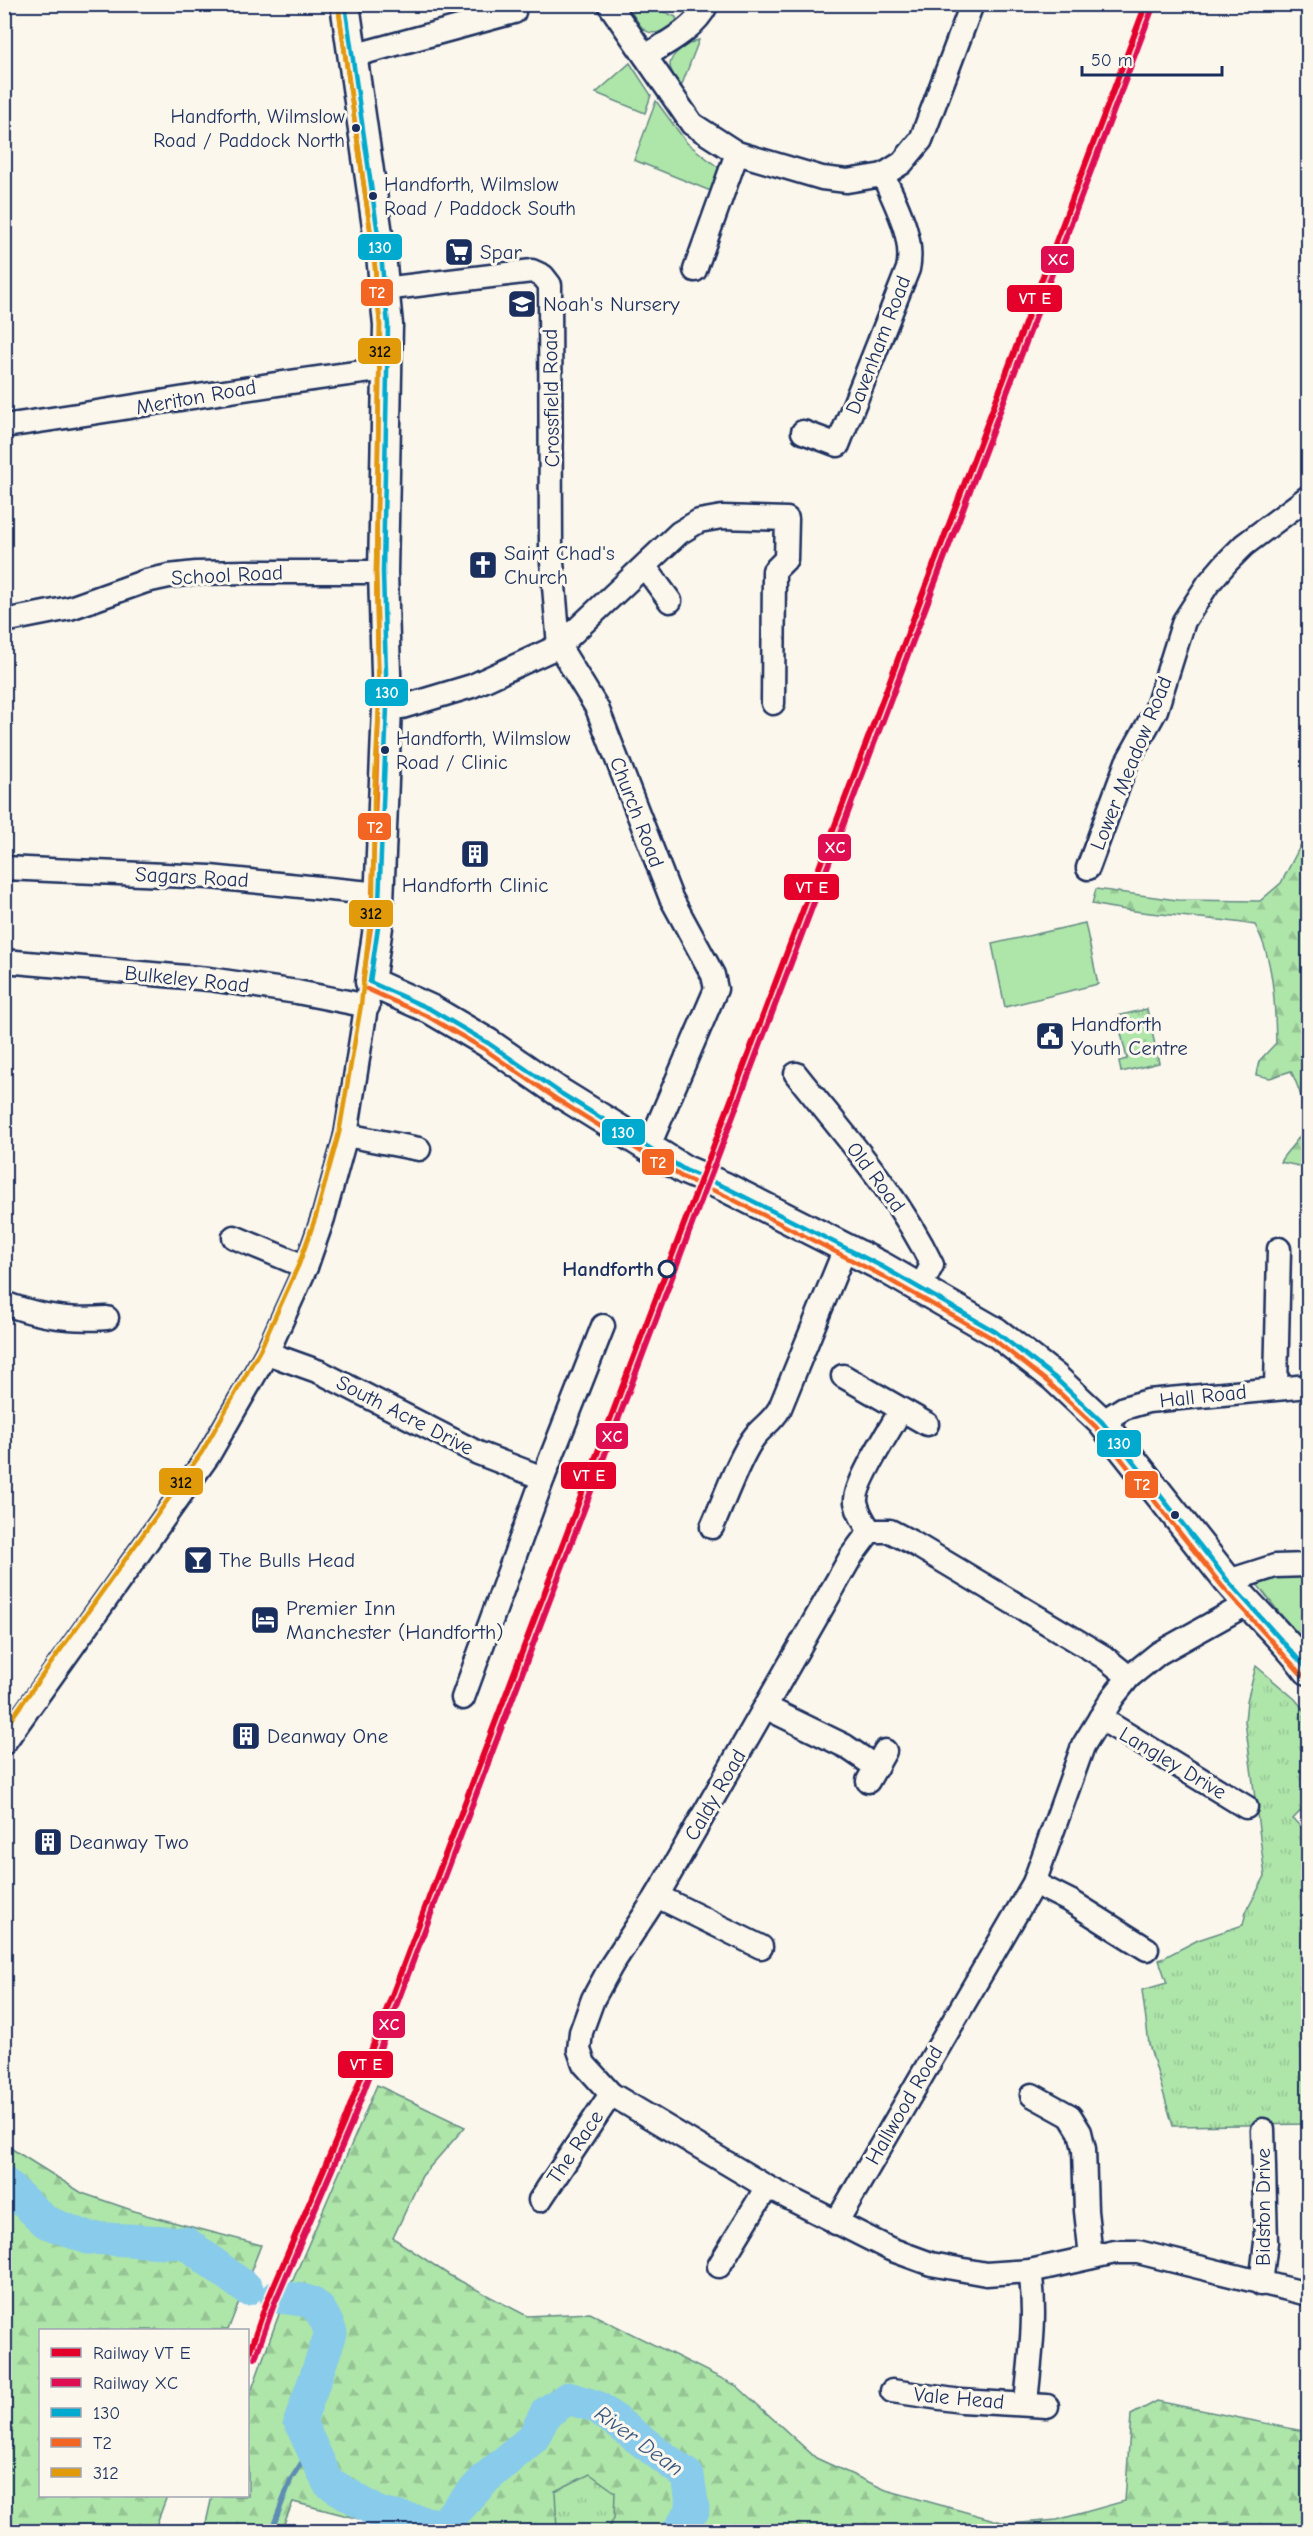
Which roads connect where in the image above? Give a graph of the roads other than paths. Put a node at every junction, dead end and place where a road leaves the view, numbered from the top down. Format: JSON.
{"nodes":[{"id":1,"x":345,"y":4,"type":"edge"},
{"id":2,"x":609,"y":4,"type":"edge"},
{"id":3,"x":707,"y":4,"type":"edge"},
{"id":4,"x":972,"y":4,"type":"edge"},
{"id":5,"x":514,"y":12,"type":"dead end"},
{"id":6,"x":352,"y":56,"type":"junction"},
{"id":7,"x":645,"y":56,"type":"junction"},
{"id":8,"x":737,"y":153,"type":"junction"},
{"id":9,"x":883,"y":175,"type":"junction"},
{"id":10,"x":695,"y":270,"type":"dead end"},
{"id":11,"x":384,"y":289,"type":"junction"},
{"id":12,"x":388,"y":369,"type":"junction"},
{"id":13,"x":4,"y":426,"type":"edge"},
{"id":14,"x":803,"y":432,"type":"dead end"},
{"id":15,"x":1308,"y":497,"type":"edge"},
{"id":16,"x":645,"y":567,"type":"junction"},
{"id":17,"x":383,"y":572,"type":"junction"},
{"id":18,"x":670,"y":601,"type":"dead end"},
{"id":19,"x":4,"y":621,"type":"edge"},
{"id":20,"x":559,"y":646,"type":"junction"},
{"id":21,"x":773,"y":703,"type":"dead end"},
{"id":22,"x":387,"y":707,"type":"junction"},
{"id":23,"x":4,"y":868,"type":"edge"},
{"id":24,"x":1088,"y":868,"type":"dead end"},
{"id":25,"x":380,"y":894,"type":"junction"},
{"id":26,"x":4,"y":962,"type":"edge"},
{"id":27,"x":369,"y":994,"type":"junction"},
{"id":28,"x":796,"y":1074,"type":"dead end"},
{"id":29,"x":346,"y":1135,"type":"junction"},
{"id":30,"x":419,"y":1149,"type":"dead end"},
{"id":31,"x":657,"y":1154,"type":"junction"},
{"id":32,"x":234,"y":1236,"type":"dead end"},
{"id":33,"x":845,"y":1249,"type":"junction"},
{"id":34,"x":1279,"y":1249,"type":"dead end"},
{"id":35,"x":306,"y":1267,"type":"junction"},
{"id":36,"x":920,"y":1288,"type":"junction"},
{"id":37,"x":4,"y":1303,"type":"edge"},
{"id":38,"x":107,"y":1318,"type":"dead end"},
{"id":39,"x":603,"y":1326,"type":"dead end"},
{"id":40,"x":267,"y":1353,"type":"junction"},
{"id":41,"x":843,"y":1376,"type":"dead end"},
{"id":42,"x":1308,"y":1386,"type":"edge"},
{"id":43,"x":1276,"y":1388,"type":"junction"},
{"id":44,"x":901,"y":1410,"type":"junction"},
{"id":45,"x":1102,"y":1422,"type":"junction"},
{"id":46,"x":927,"y":1424,"type":"dead end"},
{"id":47,"x":543,"y":1478,"type":"junction"},
{"id":48,"x":712,"y":1527,"type":"dead end"},
{"id":49,"x":870,"y":1532,"type":"junction"},
{"id":50,"x":1308,"y":1564,"type":"edge"},
{"id":51,"x":1228,"y":1581,"type":"junction"},
{"id":52,"x":1247,"y":1604,"type":"junction"},
{"id":53,"x":1308,"y":1670,"type":"edge"},
{"id":54,"x":1129,"y":1677,"type":"junction"},
{"id":55,"x":463,"y":1698,"type":"dead end"},
{"id":56,"x":767,"y":1708,"type":"junction"},
{"id":57,"x":1100,"y":1719,"type":"junction"},
{"id":58,"x":4,"y":1743,"type":"edge"},
{"id":59,"x":877,"y":1766,"type":"dead end"},
{"id":60,"x":1246,"y":1807,"type":"dead end"},
{"id":61,"x":1034,"y":1883,"type":"junction"},
{"id":62,"x":657,"y":1896,"type":"junction"},
{"id":63,"x":761,"y":1948,"type":"dead end"},
{"id":64,"x":1147,"y":1949,"type":"dead end"},
{"id":65,"x":610,"y":2094,"type":"junction"},
{"id":66,"x":1032,"y":2095,"type":"dead end"},
{"id":67,"x":1263,"y":2130,"type":"dead end"},
{"id":68,"x":767,"y":2187,"type":"junction"},
{"id":69,"x":540,"y":2200,"type":"dead end"},
{"id":70,"x":836,"y":2223,"type":"junction"},
{"id":71,"x":1090,"y":2257,"type":"junction"},
{"id":72,"x":718,"y":2266,"type":"dead end"},
{"id":73,"x":1030,"y":2271,"type":"junction"},
{"id":74,"x":1262,"y":2284,"type":"junction"},
{"id":75,"x":1308,"y":2294,"type":"edge"},
{"id":76,"x":892,"y":2391,"type":"dead end"}],
"edges":[{"from":1,"to":6,"type":"main road"},
{"from":2,"to":7,"type":"street"},
{"from":3,"to":7,"type":"street"},
{"from":4,"to":9,"type":"street"},
{"from":5,"to":6,"type":"street"},
{"from":6,"to":11,"type":"main road"},
{"from":7,"to":8,"type":"street"},
{"from":8,"to":9,"type":"street"},
{"from":8,"to":10,"type":"street"},
{"from":9,"to":14,"type":"street","name":"Davenham Road"},
{"from":11,"to":12,"type":"main road"},
{"from":11,"to":20,"type":"street","name":"Crossfield Road"},
{"from":12,"to":13,"type":"street","name":"Meriton Road"},
{"from":12,"to":17,"type":"main road"},
{"from":15,"to":24,"type":"street","name":"Lower Meadow Road"},
{"from":16,"to":18,"type":"street"},
{"from":16,"to":20,"type":"street"},
{"from":16,"to":21,"type":"street"},
{"from":17,"to":19,"type":"street","name":"School Road"},
{"from":17,"to":22,"type":"main road"},
{"from":20,"to":22,"type":"street"},
{"from":20,"to":31,"type":"street","name":"Church Road"},
{"from":22,"to":25,"type":"main road"},
{"from":23,"to":25,"type":"street","name":"Sagars Road"},
{"from":25,"to":27,"type":"main road"},
{"from":26,"to":27,"type":"street","name":"Bulkeley Road"},
{"from":27,"to":29,"type":"street"},
{"from":27,"to":31,"type":"main road"},
{"from":28,"to":36,"type":"street","name":"Old Road"},
{"from":29,"to":30,"type":"street"},
{"from":29,"to":35,"type":"street"},
{"from":31,"to":33,"type":"main road"},
{"from":32,"to":35,"type":"street"},
{"from":33,"to":36,"type":"main road"},
{"from":33,"to":48,"type":"street"},
{"from":34,"to":43,"type":"street"},
{"from":35,"to":40,"type":"street"},
{"from":36,"to":45,"type":"main road"},
{"from":37,"to":38,"type":"street"},
{"from":39,"to":47,"type":"street"},
{"from":40,"to":47,"type":"street","name":"South Acre Drive"},
{"from":40,"to":58,"type":"street"},
{"from":41,"to":44,"type":"street"},
{"from":42,"to":43,"type":"street","name":"Hall Road"},
{"from":43,"to":45,"type":"street","name":"Hall Road"},
{"from":44,"to":46,"type":"street"},
{"from":44,"to":49,"type":"street"},
{"from":45,"to":51,"type":"main road"},
{"from":47,"to":55,"type":"street"},
{"from":49,"to":54,"type":"street"},
{"from":49,"to":56,"type":"street","name":"Caldy Road"},
{"from":50,"to":51,"type":"street"},
{"from":51,"to":52,"type":"main road"},
{"from":52,"to":53,"type":"main road"},
{"from":52,"to":54,"type":"street","name":"Hallwood Road"},
{"from":54,"to":57,"type":"street","name":"Hallwood Road"},
{"from":56,"to":59,"type":"street"},
{"from":56,"to":62,"type":"street","name":"Caldy Road"},
{"from":57,"to":60,"type":"street","name":"Langley Drive"},
{"from":57,"to":61,"type":"street","name":"Hallwood Road"},
{"from":61,"to":64,"type":"street"},
{"from":61,"to":70,"type":"street","name":"Hallwood Road"},
{"from":62,"to":63,"type":"street"},
{"from":62,"to":65,"type":"street","name":"Caldy Road"},
{"from":65,"to":68,"type":"street","name":"Caldy Road"},
{"from":65,"to":69,"type":"street","name":"The Race"},
{"from":66,"to":71,"type":"street"},
{"from":67,"to":74,"type":"street","name":"Bidston Drive"},
{"from":68,"to":70,"type":"street","name":"Caldy Road"},
{"from":68,"to":72,"type":"street"},
{"from":70,"to":73,"type":"street"},
{"from":71,"to":73,"type":"street"},
{"from":71,"to":74,"type":"street"},
{"from":73,"to":76,"type":"street","name":"Vale Head"},
{"from":74,"to":75,"type":"street"}]}
